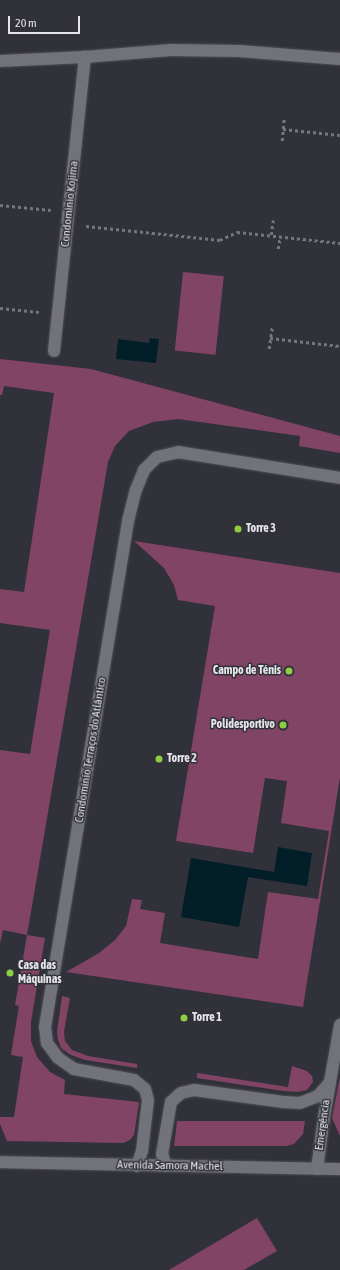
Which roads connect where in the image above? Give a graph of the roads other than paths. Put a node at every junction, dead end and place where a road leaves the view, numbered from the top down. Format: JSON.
{"nodes":[{"id":1,"x":85,"y":57,"type":"junction"},
{"id":2,"x":340,"y":59,"type":"edge"},
{"id":3,"x":0,"y":61,"type":"edge"},
{"id":4,"x":54,"y":351,"type":"dead end"},
{"id":5,"x":340,"y":478,"type":"edge"},
{"id":6,"x":340,"y":1025,"type":"edge"},
{"id":7,"x":330,"y":1082,"type":"junction"},
{"id":8,"x":0,"y":1162,"type":"edge"},
{"id":9,"x":137,"y":1166,"type":"junction"},
{"id":10,"x":166,"y":1166,"type":"junction"},
{"id":11,"x":317,"y":1169,"type":"junction"},
{"id":12,"x":340,"y":1169,"type":"edge"}],
"edges":[{"from":1,"to":2,"type":"main road"},
{"from":1,"to":3,"type":"main road"},
{"from":1,"to":4,"type":"main road","name":"Condominio Kojima"},
{"from":5,"to":9,"type":"main road","name":"Condomínio Terraços do Atlântico"},
{"from":6,"to":7,"type":"main road"},
{"from":7,"to":10,"type":"main road"},
{"from":7,"to":11,"type":"main road","name":"Emergência"},
{"from":8,"to":9,"type":"main road","name":"Avenida Samora Machel"},
{"from":9,"to":10,"type":"main road","name":"Avenida Samora Machel"},
{"from":10,"to":11,"type":"main road","name":"Avenida Samora Machel"},
{"from":11,"to":12,"type":"main road","name":"Avenida Samora Machel"}]}
